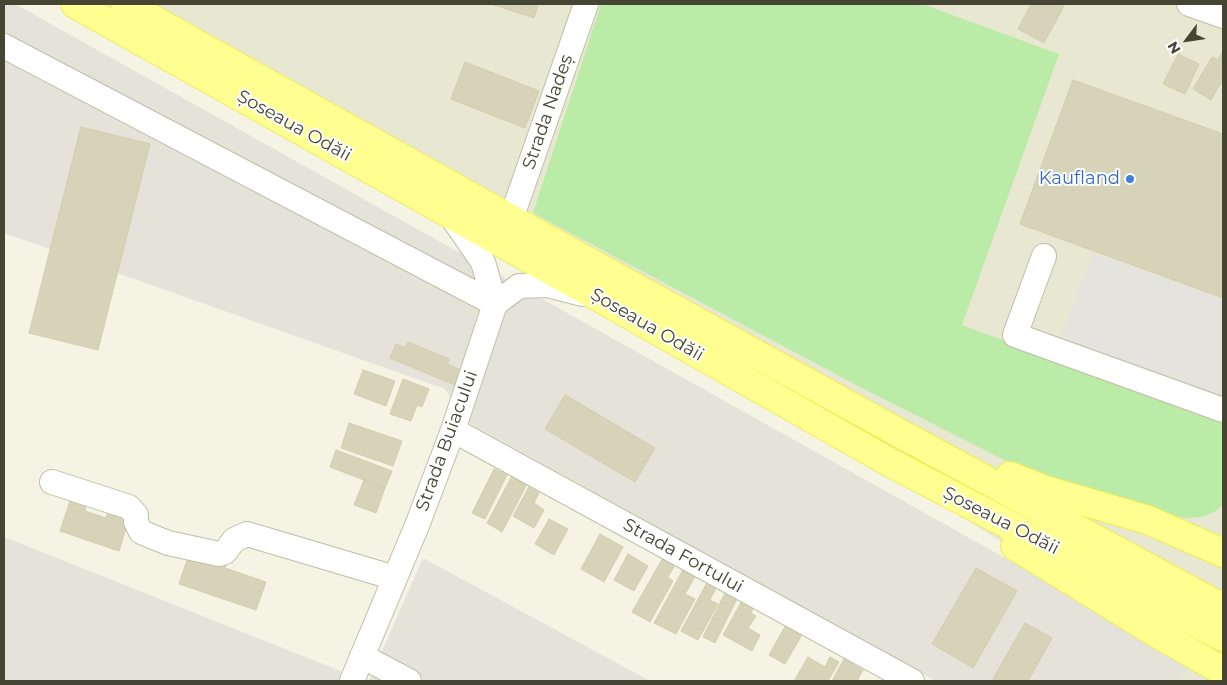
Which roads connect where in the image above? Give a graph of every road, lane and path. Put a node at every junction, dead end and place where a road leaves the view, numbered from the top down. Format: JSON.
{"nodes":[{"id":1,"x":75,"y":4,"type":"edge"},
{"id":2,"x":125,"y":4,"type":"edge"},
{"id":3,"x":586,"y":4,"type":"edge"},
{"id":4,"x":1189,"y":4,"type":"edge"},
{"id":5,"x":1223,"y":16,"type":"edge"},
{"id":6,"x":4,"y":46,"type":"edge"},
{"id":7,"x":449,"y":213,"type":"junction"},
{"id":8,"x":510,"y":219,"type":"junction"},
{"id":9,"x":1044,"y":256,"type":"dead end"},
{"id":10,"x":600,"y":298,"type":"junction"},
{"id":11,"x":495,"y":304,"type":"junction"},
{"id":12,"x":1223,"y":410,"type":"edge"},
{"id":13,"x":453,"y":430,"type":"junction"},
{"id":14,"x":901,"y":434,"type":"junction"},
{"id":15,"x":889,"y":462,"type":"junction"},
{"id":16,"x":52,"y":482,"type":"dead end"},
{"id":17,"x":1221,"y":546,"type":"edge"},
{"id":18,"x":394,"y":578,"type":"junction"},
{"id":19,"x":1223,"y":608,"type":"edge"},
{"id":20,"x":1223,"y":637,"type":"edge"},
{"id":21,"x":362,"y":656,"type":"junction"},
{"id":22,"x":1223,"y":671,"type":"edge"},
{"id":23,"x":352,"y":681,"type":"edge"},
{"id":24,"x":409,"y":681,"type":"edge"},
{"id":25,"x":912,"y":681,"type":"edge"}],
"edges":[{"from":1,"to":7,"type":"main road","name":"Șoseaua Odăii"},
{"from":2,"to":8,"type":"main road","name":"Șoseaua Odăii"},
{"from":3,"to":8,"type":"street","name":"Strada Nadeș"},
{"from":4,"to":5,"type":"street"},
{"from":6,"to":11,"type":"street"},
{"from":7,"to":10,"type":"main road","name":"Șoseaua Odăii"},
{"from":7,"to":11,"type":"street"},
{"from":8,"to":14,"type":"main road","name":"Șoseaua Odăii"},
{"from":9,"to":12,"type":"street"},
{"from":10,"to":11,"type":"street"},
{"from":10,"to":15,"type":"main road","name":"Șoseaua Odăii"},
{"from":11,"to":13,"type":"street","name":"Strada Buiacului"},
{"from":13,"to":18,"type":"street","name":"Strada Buiacului"},
{"from":13,"to":25,"type":"street","name":"Strada Fortului"},
{"from":14,"to":17,"type":"main road"},
{"from":14,"to":19,"type":"main road","name":"Șoseaua Odăii"},
{"from":15,"to":20,"type":"main road","name":"Șoseaua Odăii"},
{"from":15,"to":22,"type":"main road"},
{"from":16,"to":18,"type":"street"},
{"from":18,"to":21,"type":"street","name":"Strada Buiacului"},
{"from":21,"to":23,"type":"street","name":"Strada Buiacului"},
{"from":21,"to":24,"type":"street"}]}
